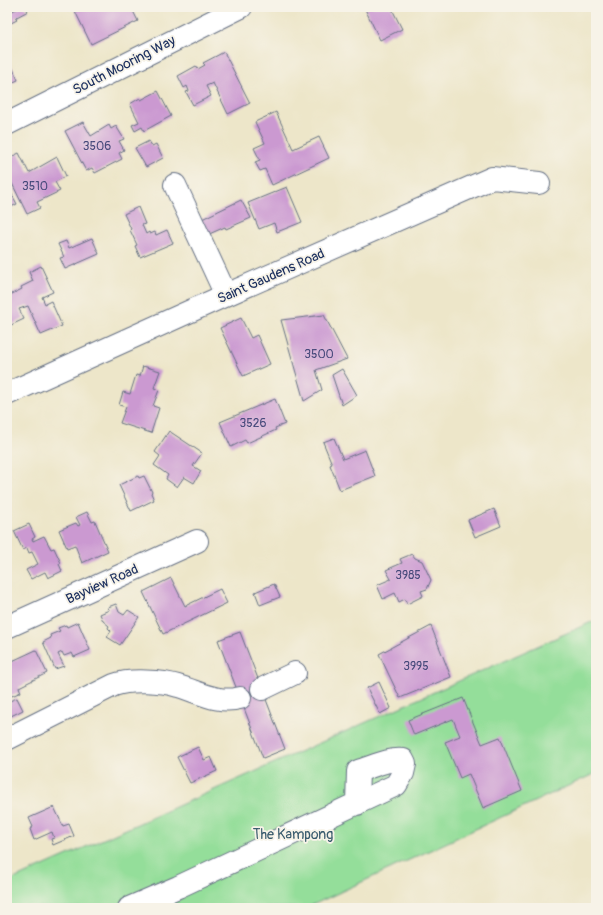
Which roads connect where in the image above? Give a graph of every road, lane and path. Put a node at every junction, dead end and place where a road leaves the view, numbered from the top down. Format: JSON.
{"nodes":[{"id":1,"x":241,"y":7,"type":"edge"},
{"id":2,"x":7,"y":124,"type":"edge"},
{"id":3,"x":540,"y":183,"type":"dead end"},
{"id":4,"x":175,"y":185,"type":"dead end"},
{"id":5,"x":226,"y":295,"type":"junction"},
{"id":6,"x":7,"y":394,"type":"edge"},
{"id":7,"x":197,"y":541,"type":"dead end"},
{"id":8,"x":7,"y":627,"type":"edge"},
{"id":9,"x":295,"y":673,"type":"dead end"},
{"id":10,"x":262,"y":689,"type":"dead end"},
{"id":11,"x":240,"y":698,"type":"dead end"},
{"id":12,"x":7,"y":739,"type":"edge"},
{"id":13,"x":357,"y":804,"type":"dead end"},
{"id":14,"x":129,"y":908,"type":"edge"}],
"edges":[{"from":1,"to":2,"type":"street","name":"South Mooring Way"},
{"from":3,"to":5,"type":"street","name":"Saint Gaudens Road"},
{"from":4,"to":5,"type":"street"},
{"from":5,"to":6,"type":"street","name":"Saint Gaudens Road"},
{"from":7,"to":8,"type":"street","name":"Bayview Road"},
{"from":9,"to":10,"type":"street"},
{"from":11,"to":12,"type":"street"},
{"from":13,"to":14,"type":"street"}]}
